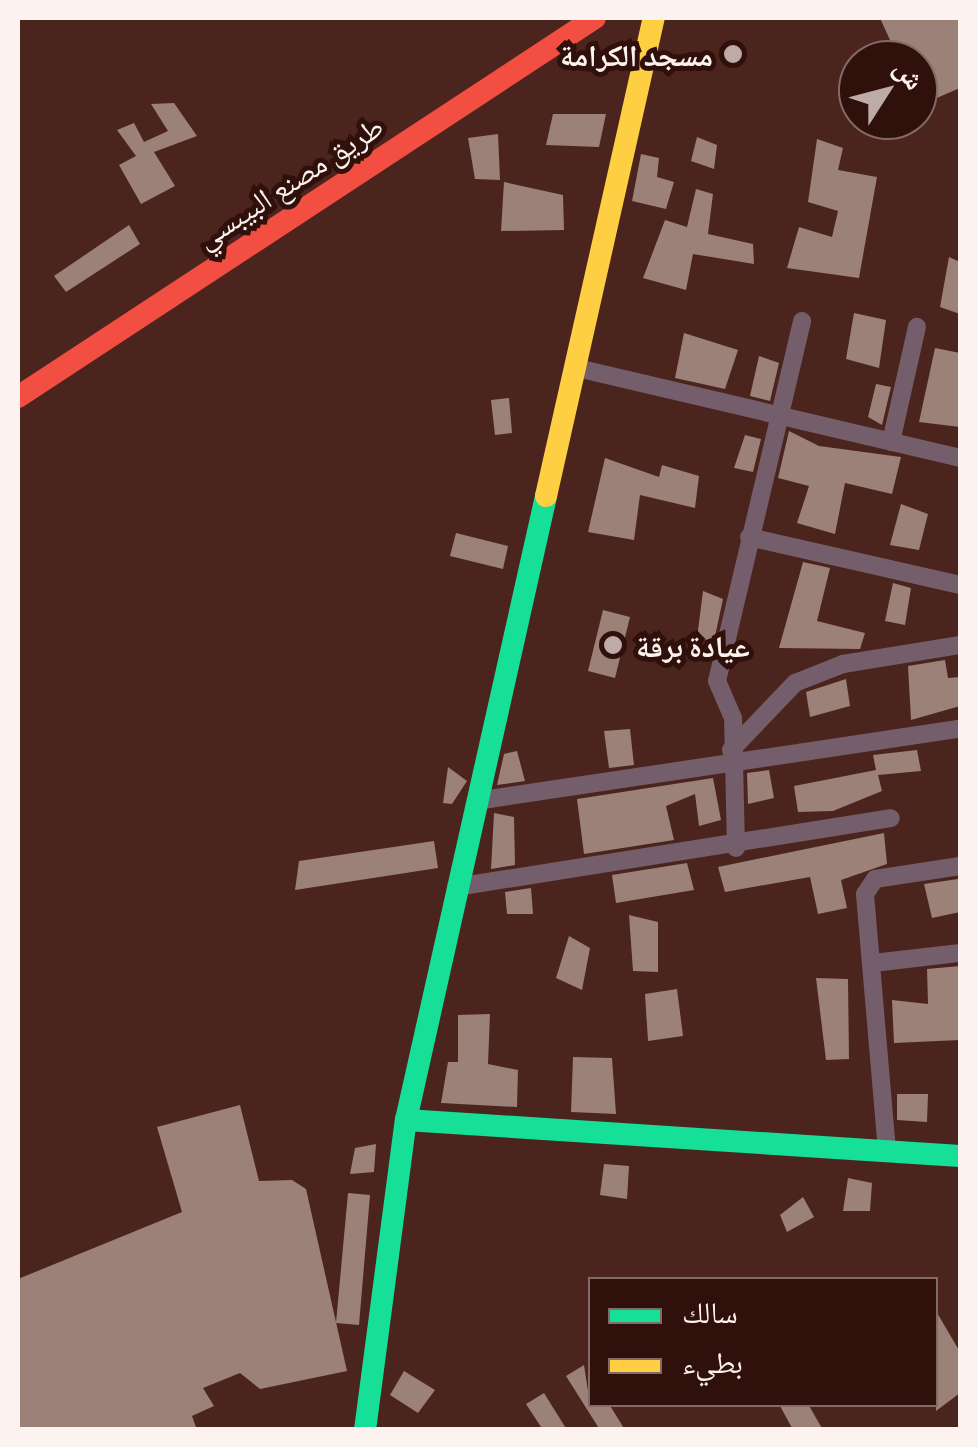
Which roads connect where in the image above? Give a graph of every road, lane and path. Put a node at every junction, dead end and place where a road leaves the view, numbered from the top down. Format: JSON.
{"nodes":[{"id":1,"x":595,"y":18,"type":"edge"},
{"id":2,"x":654,"y":18,"type":"edge"},
{"id":3,"x":802,"y":321,"type":"dead end"},
{"id":4,"x":917,"y":327,"type":"dead end"},
{"id":5,"x":577,"y":368,"type":"junction"},
{"id":6,"x":18,"y":397,"type":"edge"},
{"id":7,"x":777,"y":418,"type":"junction"},
{"id":8,"x":891,"y":442,"type":"junction"},
{"id":9,"x":960,"y":458,"type":"edge"},
{"id":10,"x":749,"y":537,"type":"junction"},
{"id":11,"x":960,"y":585,"type":"edge"},
{"id":12,"x":960,"y":645,"type":"edge"},
{"id":13,"x":960,"y":729,"type":"edge"},
{"id":14,"x":730,"y":757,"type":"junction"},
{"id":15,"x":476,"y":801,"type":"junction"},
{"id":16,"x":891,"y":818,"type":"dead end"},
{"id":17,"x":736,"y":848,"type":"junction"},
{"id":18,"x":960,"y":866,"type":"edge"},
{"id":19,"x":456,"y":887,"type":"junction"},
{"id":20,"x":960,"y":953,"type":"edge"},
{"id":21,"x":873,"y":963,"type":"junction"},
{"id":22,"x":406,"y":1120,"type":"junction"},
{"id":23,"x":887,"y":1151,"type":"junction"},
{"id":24,"x":960,"y":1156,"type":"edge"},
{"id":25,"x":365,"y":1430,"type":"edge"}],
"edges":[{"from":1,"to":6,"type":"street","name":"طريق مصنع البيبسي"},
{"from":2,"to":5,"type":"street"},
{"from":3,"to":7,"type":"street"},
{"from":4,"to":8,"type":"street"},
{"from":5,"to":7,"type":"street"},
{"from":5,"to":15,"type":"street"},
{"from":7,"to":8,"type":"street"},
{"from":7,"to":10,"type":"street"},
{"from":8,"to":9,"type":"street"},
{"from":10,"to":11,"type":"street"},
{"from":10,"to":14,"type":"street"},
{"from":12,"to":14,"type":"street"},
{"from":13,"to":14,"type":"street"},
{"from":14,"to":15,"type":"street"},
{"from":14,"to":17,"type":"street"},
{"from":15,"to":19,"type":"street"},
{"from":16,"to":17,"type":"street"},
{"from":17,"to":19,"type":"street"},
{"from":18,"to":21,"type":"street"},
{"from":19,"to":22,"type":"street"},
{"from":20,"to":21,"type":"street"},
{"from":21,"to":23,"type":"street"},
{"from":22,"to":23,"type":"street"},
{"from":22,"to":25,"type":"street"},
{"from":23,"to":24,"type":"street"}]}
